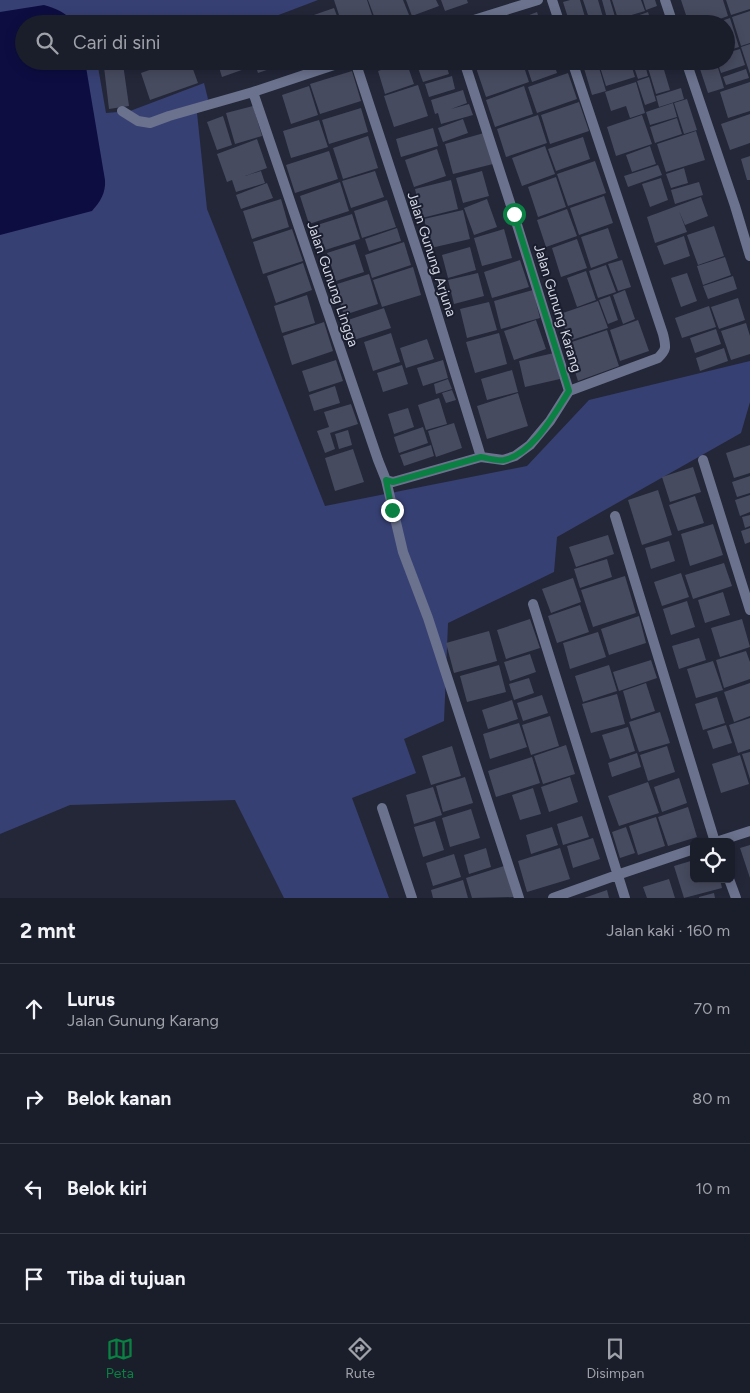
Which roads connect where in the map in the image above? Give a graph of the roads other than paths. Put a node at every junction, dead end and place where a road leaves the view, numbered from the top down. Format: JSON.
{"nodes":[{"id":1,"x":538,"y":0,"type":"edge"},
{"id":2,"x":552,"y":0,"type":"edge"},
{"id":3,"x":665,"y":0,"type":"edge"},
{"id":4,"x":490,"y":15,"type":"edge"},
{"id":5,"x":557,"y":15,"type":"edge"},
{"id":6,"x":670,"y":15,"type":"edge"},
{"id":7,"x":319,"y":70,"type":"edge"},
{"id":8,"x":358,"y":70,"type":"edge"},
{"id":9,"x":467,"y":70,"type":"edge"},
{"id":10,"x":575,"y":70,"type":"edge"},
{"id":11,"x":689,"y":70,"type":"edge"},
{"id":12,"x":253,"y":92,"type":"junction"},
{"id":13,"x":122,"y":111,"type":"dead end"},
{"id":14,"x":750,"y":256,"type":"edge"},
{"id":15,"x":569,"y":391,"type":"junction"},
{"id":16,"x":481,"y":457,"type":"junction"},
{"id":17,"x":703,"y":460,"type":"dead end"},
{"id":18,"x":388,"y":481,"type":"junction"},
{"id":19,"x":615,"y":516,"type":"dead end"},
{"id":20,"x":534,"y":604,"type":"dead end"},
{"id":21,"x":750,"y":610,"type":"edge"},
{"id":22,"x":382,"y":808,"type":"dead end"},
{"id":23,"x":750,"y":831,"type":"edge"},
{"id":24,"x":714,"y":838,"type":"edge"},
{"id":25,"x":728,"y":838,"type":"edge"},
{"id":26,"x":690,"y":850,"type":"edge"},
{"id":27,"x":617,"y":874,"type":"junction"},
{"id":28,"x":730,"y":883,"type":"edge"},
{"id":29,"x":412,"y":898,"type":"edge"},
{"id":30,"x":519,"y":898,"type":"edge"},
{"id":31,"x":553,"y":898,"type":"edge"},
{"id":32,"x":625,"y":898,"type":"edge"},
{"id":33,"x":736,"y":898,"type":"edge"}],
"edges":[{"from":1,"to":4,"type":"street"},
{"from":2,"to":5,"type":"street"},
{"from":3,"to":6,"type":"street"},
{"from":7,"to":12,"type":"street"},
{"from":8,"to":16,"type":"street","name":"Jalan Gunung Arjuna"},
{"from":9,"to":15,"type":"street","name":"Jalan Gunung Karang"},
{"from":10,"to":15,"type":"street"},
{"from":11,"to":14,"type":"street"},
{"from":12,"to":13,"type":"street"},
{"from":12,"to":18,"type":"street","name":"Jalan Gunung Lingga"},
{"from":15,"to":16,"type":"street"},
{"from":16,"to":18,"type":"street"},
{"from":17,"to":21,"type":"street"},
{"from":18,"to":30,"type":"street","name":"Jalan Gunung Lingga"},
{"from":19,"to":24,"type":"street"},
{"from":20,"to":27,"type":"street"},
{"from":22,"to":29,"type":"street"},
{"from":23,"to":25,"type":"street"},
{"from":26,"to":27,"type":"street"},
{"from":27,"to":31,"type":"street"},
{"from":27,"to":32,"type":"street"},
{"from":28,"to":33,"type":"street"}]}
